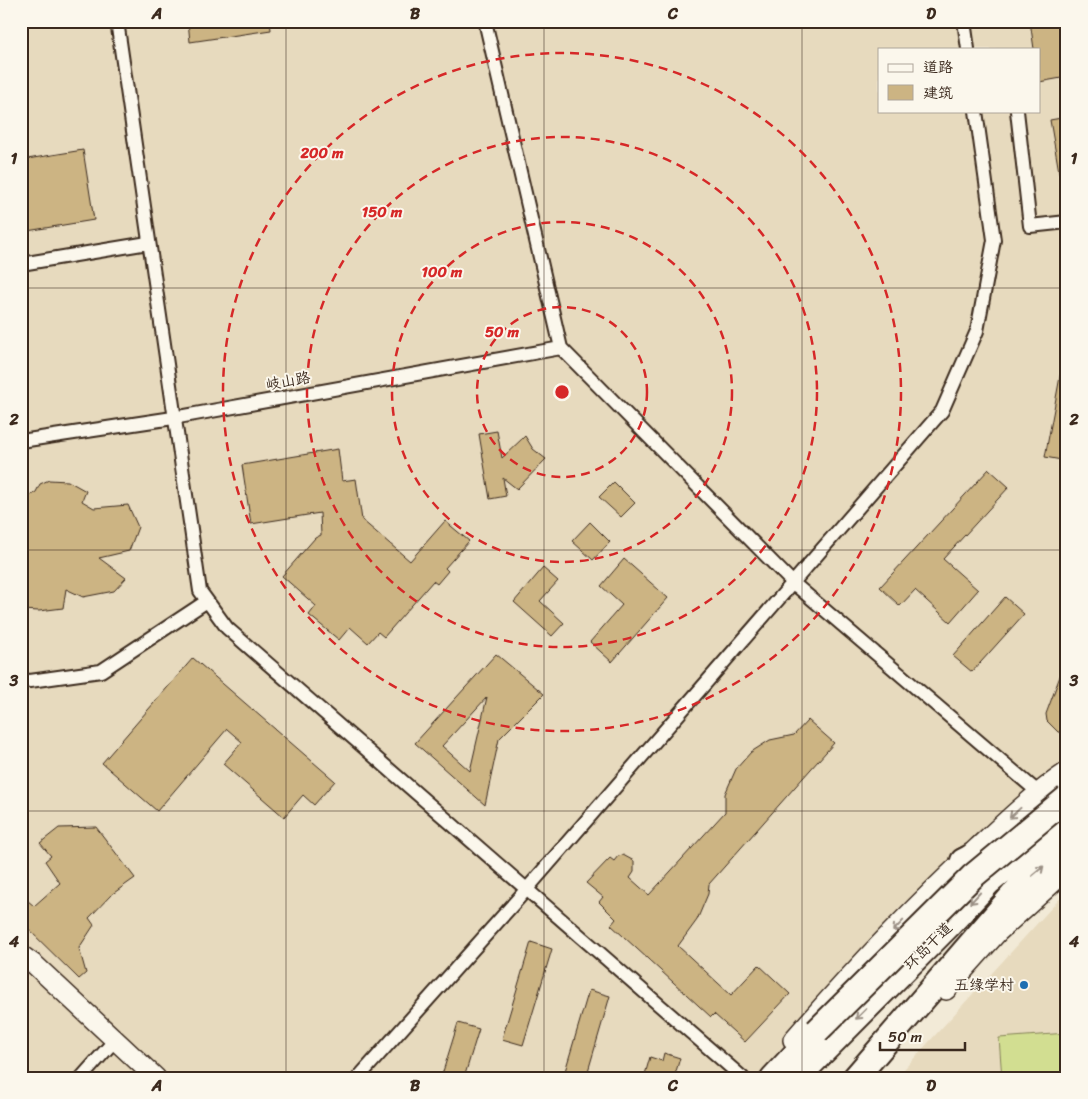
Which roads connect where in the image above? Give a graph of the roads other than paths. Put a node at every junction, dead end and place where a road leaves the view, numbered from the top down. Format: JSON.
{"nodes":[{"id":1,"x":117,"y":21,"type":"edge"},
{"id":2,"x":485,"y":21,"type":"edge"},
{"id":3,"x":964,"y":21,"type":"edge"},
{"id":4,"x":968,"y":48,"type":"edge"},
{"id":5,"x":976,"y":112,"type":"edge"},
{"id":6,"x":1017,"y":112,"type":"edge"},
{"id":7,"x":1067,"y":222,"type":"edge"},
{"id":8,"x":148,"y":243,"type":"junction"},
{"id":9,"x":21,"y":264,"type":"edge"},
{"id":10,"x":561,"y":348,"type":"junction"},
{"id":11,"x":173,"y":418,"type":"junction"},
{"id":12,"x":21,"y":441,"type":"edge"},
{"id":13,"x":792,"y":582,"type":"junction"},
{"id":14,"x":208,"y":601,"type":"junction"},
{"id":15,"x":21,"y":680,"type":"edge"},
{"id":16,"x":1067,"y":772,"type":"edge"},
{"id":17,"x":1039,"y":793,"type":"junction"},
{"id":18,"x":1067,"y":798,"type":"edge"},
{"id":19,"x":1067,"y":807,"type":"edge"},
{"id":20,"x":1067,"y":823,"type":"edge"},
{"id":21,"x":1067,"y":847,"type":"edge"},
{"id":22,"x":963,"y":861,"type":"junction"},
{"id":23,"x":1066,"y":870,"type":"edge"},
{"id":24,"x":526,"y":890,"type":"junction"},
{"id":25,"x":21,"y":955,"type":"edge"},
{"id":26,"x":114,"y":1041,"type":"junction"},
{"id":27,"x":81,"y":1078,"type":"edge"},
{"id":28,"x":156,"y":1078,"type":"edge"},
{"id":29,"x":358,"y":1078,"type":"edge"},
{"id":30,"x":743,"y":1078,"type":"edge"},
{"id":31,"x":762,"y":1078,"type":"edge"},
{"id":32,"x":773,"y":1078,"type":"edge"},
{"id":33,"x":797,"y":1078,"type":"edge"},
{"id":34,"x":855,"y":1078,"type":"edge"},
{"id":35,"x":870,"y":1078,"type":"edge"}],
"edges":[{"from":1,"to":8,"type":"street"},
{"from":2,"to":10,"type":"street"},
{"from":3,"to":4,"type":"street"},
{"from":5,"to":13,"type":"street"},
{"from":6,"to":7,"type":"street"},
{"from":8,"to":9,"type":"street"},
{"from":8,"to":11,"type":"street"},
{"from":10,"to":11,"type":"street","name":"岐山路"},
{"from":10,"to":13,"type":"street"},
{"from":11,"to":12,"type":"street","name":"岐山路"},
{"from":11,"to":14,"type":"street"},
{"from":13,"to":17,"type":"street"},
{"from":13,"to":24,"type":"street"},
{"from":14,"to":15,"type":"street"},
{"from":14,"to":24,"type":"street"},
{"from":16,"to":17,"type":"main road"},
{"from":17,"to":22,"type":"main road","one_way":true},
{"from":18,"to":32,"type":"highway","bridge":true},
{"from":19,"to":22,"type":"highway"},
{"from":20,"to":33,"type":"highway","name":"环岛干道","one_way":true},
{"from":34,"to":21,"type":"highway","name":"环岛干道","one_way":true},
{"from":22,"to":31,"type":"main road","one_way":true},
{"from":23,"to":35,"type":"main road"},
{"from":24,"to":29,"type":"street"},
{"from":24,"to":30,"type":"street"},
{"from":25,"to":26,"type":"main road"},
{"from":26,"to":27,"type":"street"},
{"from":26,"to":28,"type":"main road"}]}
